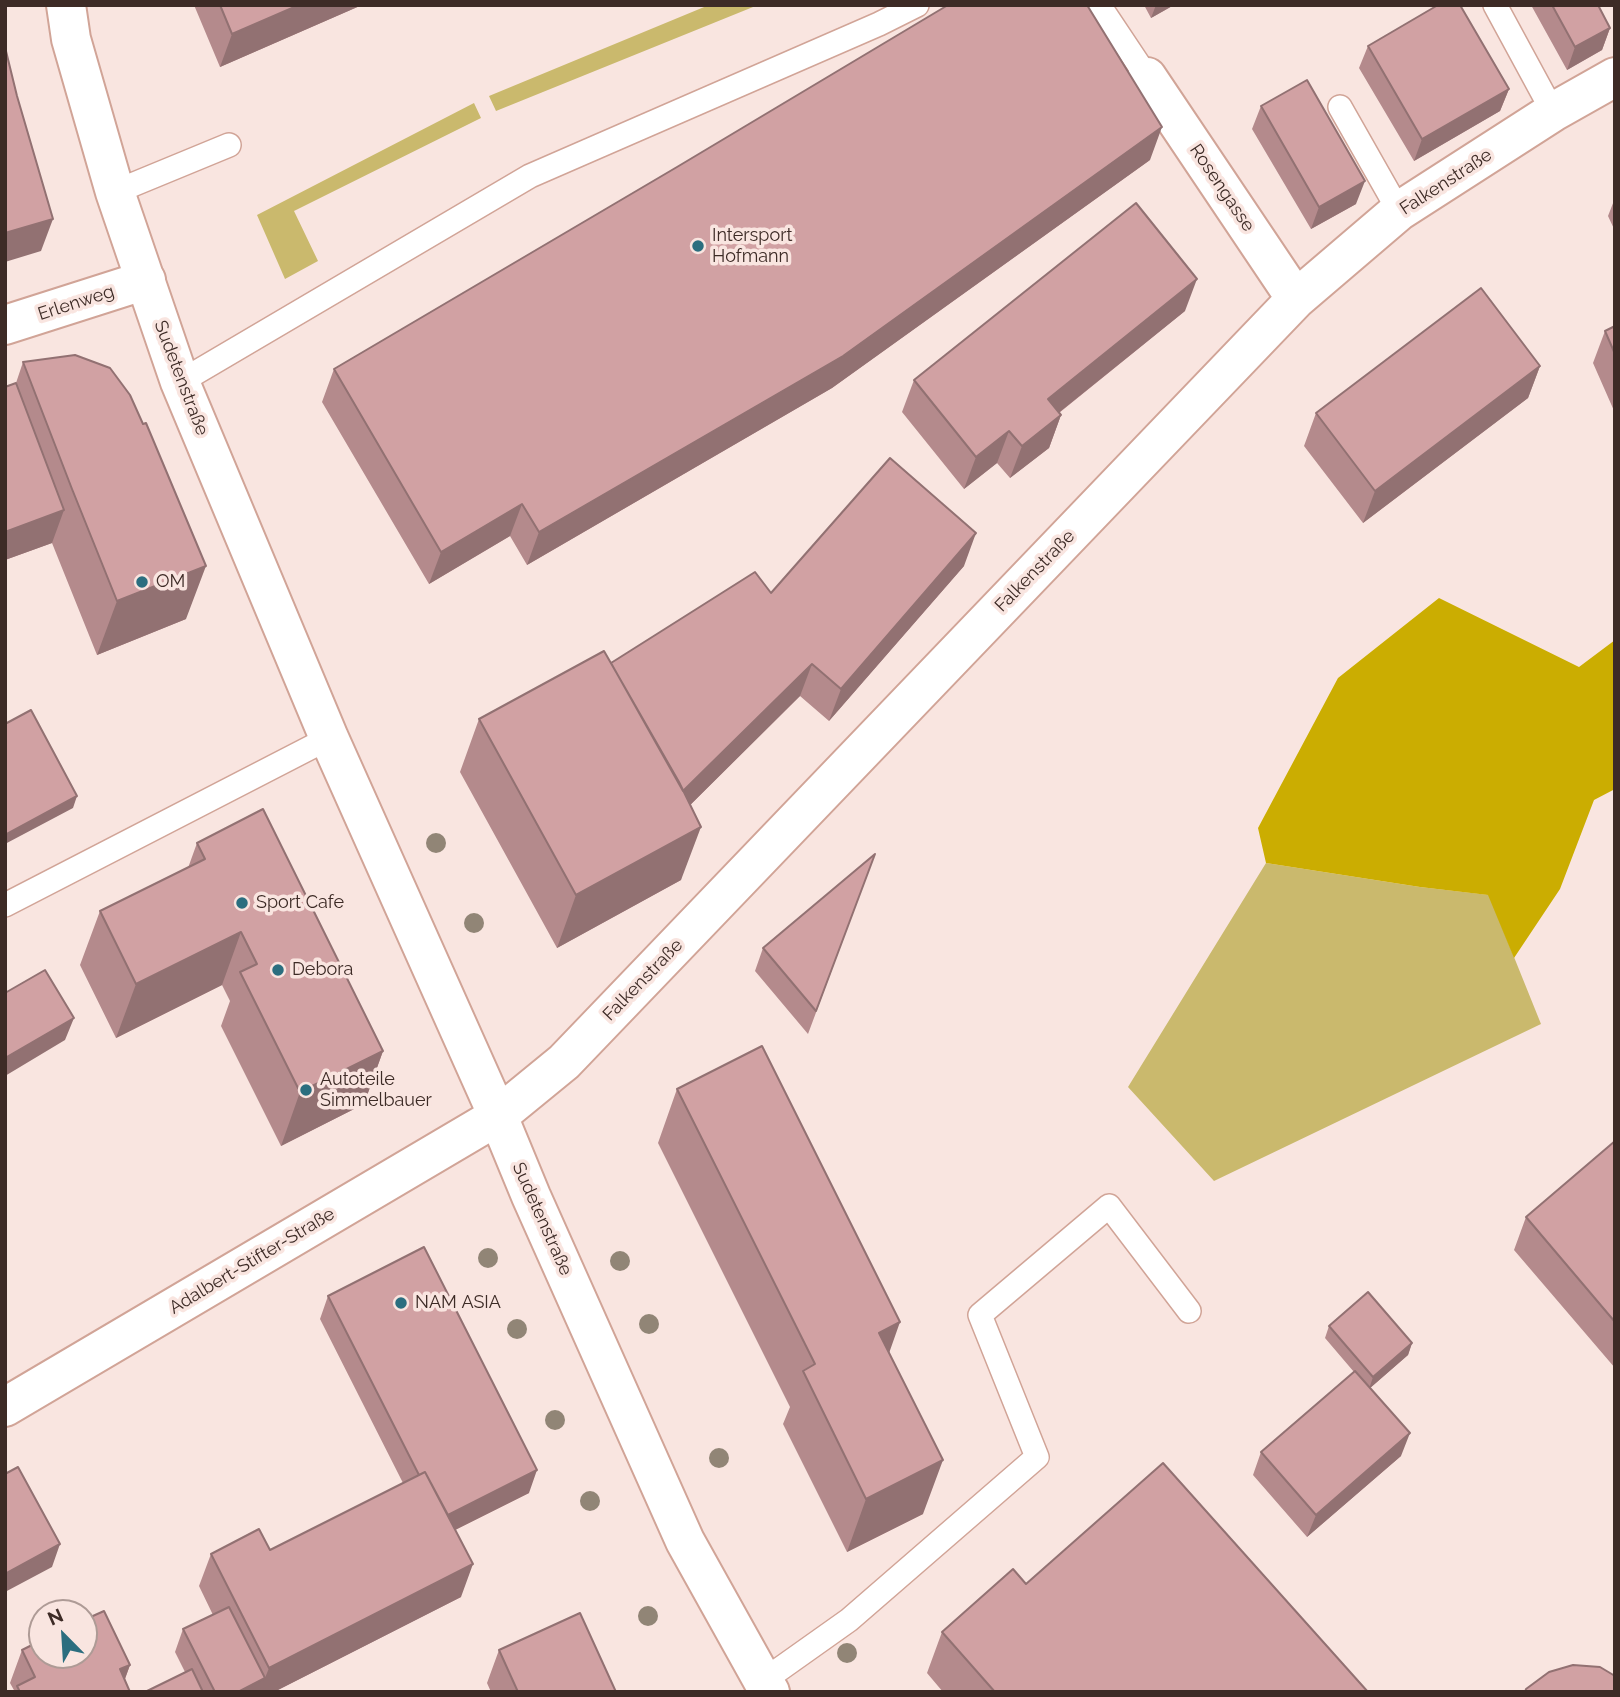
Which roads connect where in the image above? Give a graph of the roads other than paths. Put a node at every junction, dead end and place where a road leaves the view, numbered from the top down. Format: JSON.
{"nodes":[{"id":1,"x":66,"y":5,"type":"edge"},
{"id":2,"x":917,"y":5,"type":"edge"},
{"id":3,"x":1099,"y":5,"type":"edge"},
{"id":4,"x":1494,"y":5,"type":"edge"},
{"id":5,"x":1147,"y":77,"type":"joint"},
{"id":6,"x":1615,"y":77,"type":"edge"},
{"id":7,"x":1340,"y":107,"type":"dead end"},
{"id":8,"x":1553,"y":112,"type":"junction"},
{"id":9,"x":229,"y":145,"type":"dead end"},
{"id":10,"x":115,"y":192,"type":"junction"},
{"id":11,"x":1399,"y":211,"type":"junction"},
{"id":12,"x":146,"y":280,"type":"junction"},
{"id":13,"x":1296,"y":299,"type":"junction"},
{"id":14,"x":5,"y":325,"type":"edge"},
{"id":15,"x":180,"y":382,"type":"junction"},
{"id":16,"x":330,"y":738,"type":"junction"},
{"id":17,"x":5,"y":905,"type":"edge"},
{"id":18,"x":498,"y":1116,"type":"junction"},
{"id":19,"x":1189,"y":1311,"type":"dead end"},
{"id":20,"x":5,"y":1407,"type":"edge"},
{"id":21,"x":766,"y":1687,"type":"edge"}],
"edges":[{"from":1,"to":10,"type":"street","name":"Sudetenstraße"},
{"from":2,"to":15,"type":"lane"},
{"from":3,"to":5,"type":"lane"},
{"from":4,"to":8,"type":"lane"},
{"from":5,"to":13,"type":"street","name":"Rosengasse"},
{"from":6,"to":8,"type":"street","name":"Falkenstraße"},
{"from":7,"to":11,"type":"lane"},
{"from":8,"to":11,"type":"street","name":"Falkenstraße"},
{"from":9,"to":10,"type":"lane"},
{"from":10,"to":12,"type":"street","name":"Sudetenstraße"},
{"from":11,"to":13,"type":"street","name":"Falkenstraße"},
{"from":12,"to":14,"type":"street","name":"Erlenweg"},
{"from":12,"to":15,"type":"street","name":"Sudetenstraße"},
{"from":13,"to":18,"type":"street","name":"Falkenstraße"},
{"from":15,"to":16,"type":"street","name":"Sudetenstraße"},
{"from":16,"to":17,"type":"lane"},
{"from":16,"to":18,"type":"street","name":"Sudetenstraße"},
{"from":18,"to":20,"type":"street","name":"Adalbert-Stifter-Straße"},
{"from":18,"to":21,"type":"street","name":"Sudetenstraße"},
{"from":19,"to":21,"type":"lane"}]}
